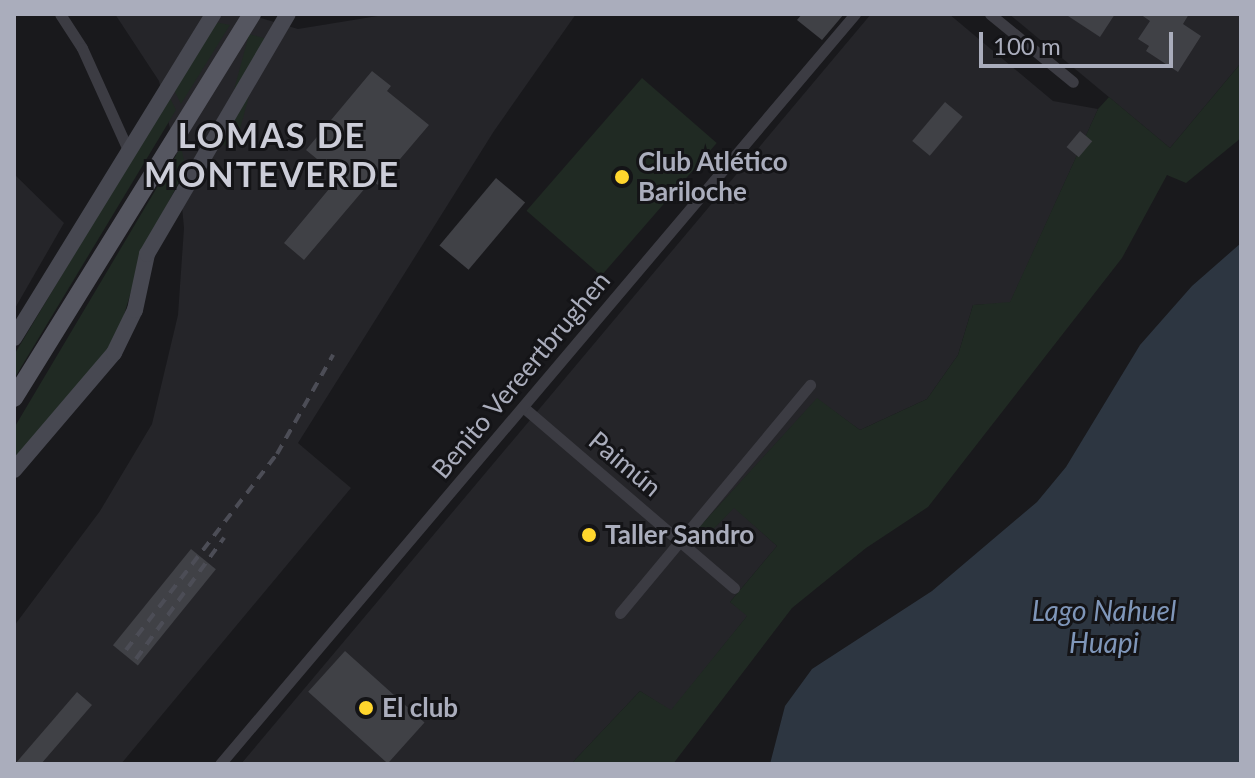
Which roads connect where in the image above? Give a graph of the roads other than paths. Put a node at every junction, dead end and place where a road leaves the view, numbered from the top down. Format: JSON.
{"nodes":[{"id":1,"x":60,"y":14,"type":"edge"},
{"id":2,"x":213,"y":14,"type":"edge"},
{"id":3,"x":252,"y":14,"type":"edge"},
{"id":4,"x":288,"y":14,"type":"edge"},
{"id":5,"x":855,"y":14,"type":"edge"},
{"id":6,"x":990,"y":14,"type":"edge"},
{"id":7,"x":1073,"y":82,"type":"dead end"},
{"id":8,"x":128,"y":150,"type":"junction"},
{"id":9,"x":14,"y":338,"type":"edge"},
{"id":10,"x":810,"y":385,"type":"dead end"},
{"id":11,"x":14,"y":398,"type":"edge"},
{"id":12,"x":523,"y":407,"type":"junction"},
{"id":13,"x":14,"y":470,"type":"edge"},
{"id":14,"x":680,"y":540,"type":"junction"},
{"id":15,"x":734,"y":588,"type":"dead end"},
{"id":16,"x":620,"y":613,"type":"dead end"},
{"id":17,"x":220,"y":764,"type":"edge"}],
"edges":[{"from":1,"to":8,"type":"street"},
{"from":2,"to":8,"type":"street"},
{"from":3,"to":11,"type":"main road"},
{"from":4,"to":13,"type":"street"},
{"from":5,"to":12,"type":"street","name":"Benito Vereertbrughen"},
{"from":6,"to":7,"type":"street"},
{"from":8,"to":9,"type":"street"},
{"from":10,"to":14,"type":"street"},
{"from":12,"to":14,"type":"street","name":"Paimún"},
{"from":12,"to":17,"type":"street","name":"Benito Vereertbrughen"},
{"from":14,"to":15,"type":"street","name":"Paimún"},
{"from":14,"to":16,"type":"street"}]}
